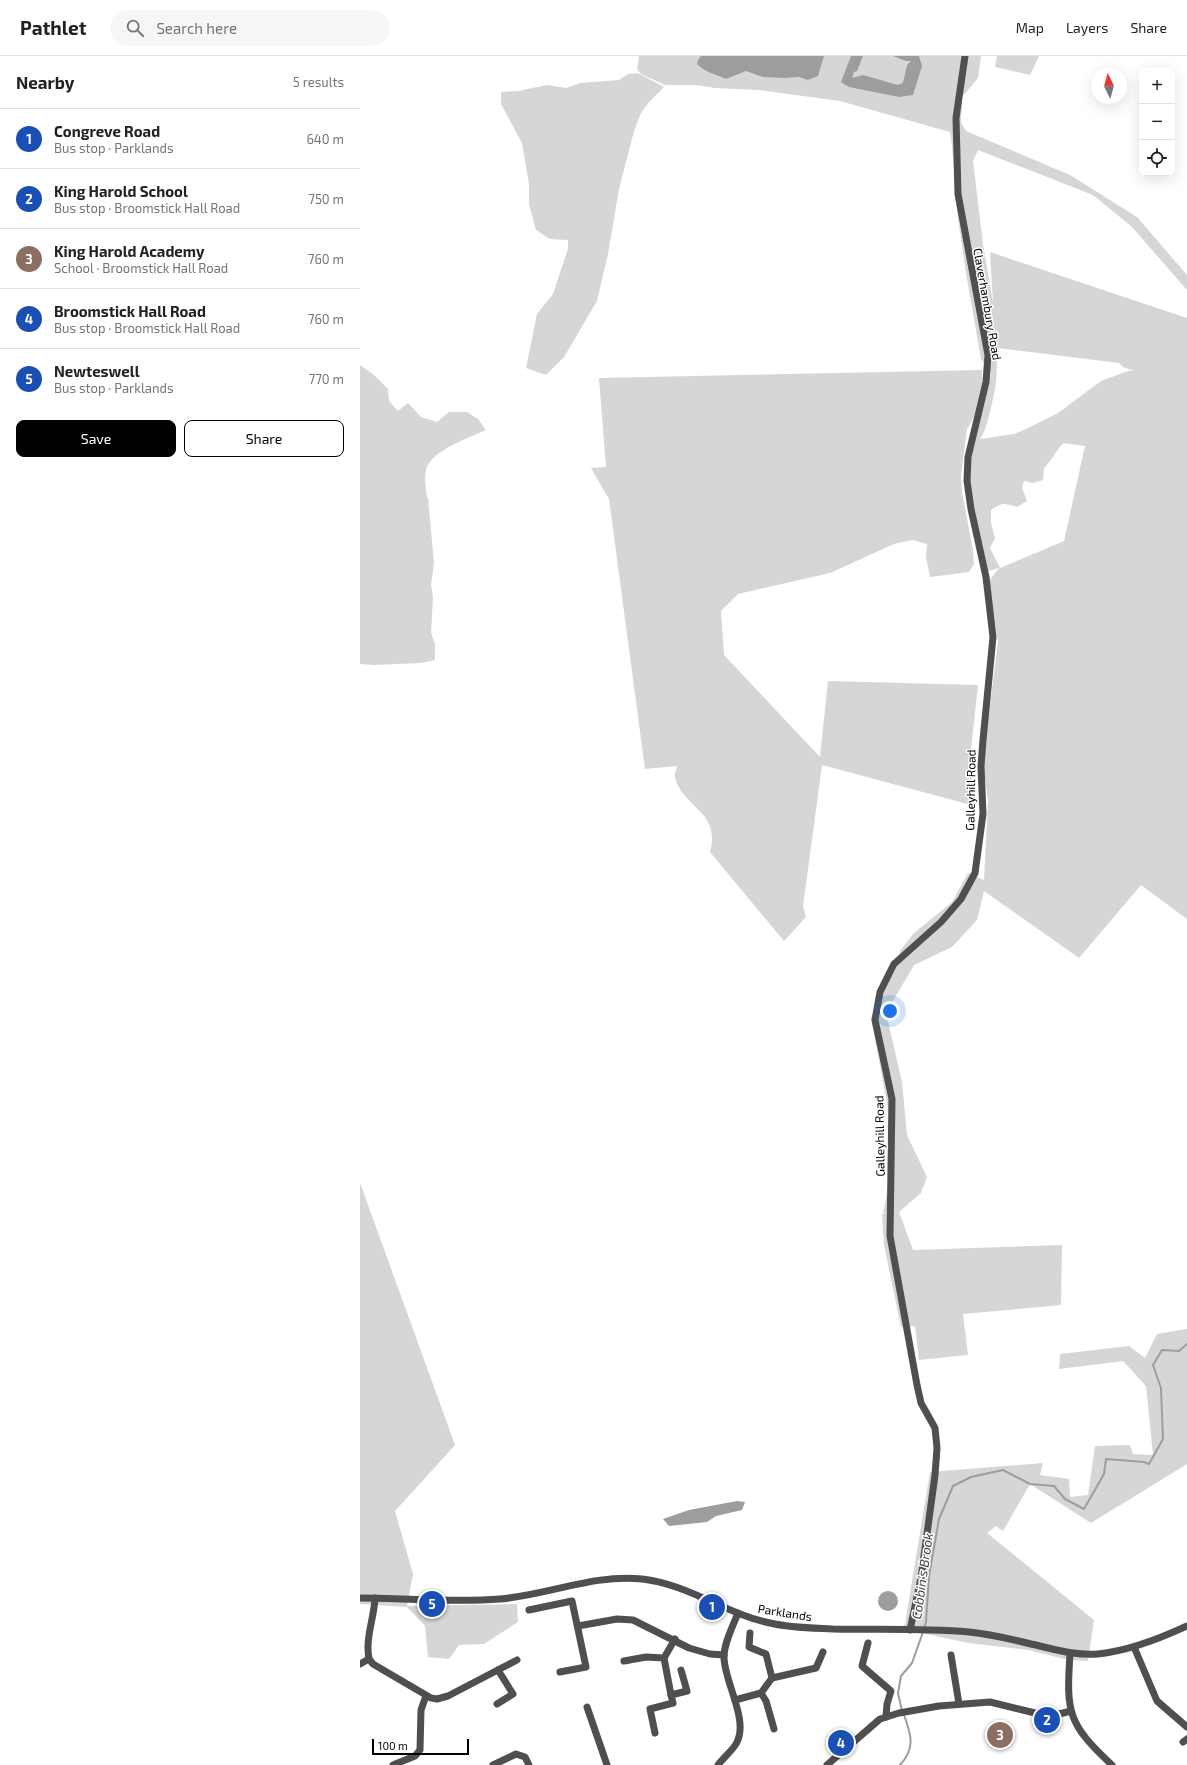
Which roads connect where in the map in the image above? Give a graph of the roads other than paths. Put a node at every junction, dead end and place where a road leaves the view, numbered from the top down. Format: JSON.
{"nodes":[{"id":1,"x":965,"y":56,"type":"edge"},
{"id":2,"x":986,"y":577,"type":"joint"},
{"id":3,"x":360,"y":1598,"type":"edge"},
{"id":4,"x":375,"y":1598,"type":"junction"},
{"id":5,"x":529,"y":1610,"type":"dead end"},
{"id":6,"x":738,"y":1613,"type":"junction"},
{"id":7,"x":578,"y":1626,"type":"junction"},
{"id":8,"x":1187,"y":1626,"type":"edge"},
{"id":9,"x":910,"y":1630,"type":"junction"},
{"id":10,"x":750,"y":1634,"type":"dead end"},
{"id":11,"x":675,"y":1640,"type":"junction"},
{"id":12,"x":868,"y":1644,"type":"dead end"},
{"id":13,"x":1134,"y":1647,"type":"junction"},
{"id":14,"x":823,"y":1652,"type":"dead end"},
{"id":15,"x":1070,"y":1654,"type":"junction"},
{"id":16,"x":724,"y":1655,"type":"junction"},
{"id":17,"x":951,"y":1655,"type":"dead end"},
{"id":18,"x":664,"y":1658,"type":"junction"},
{"id":19,"x":369,"y":1659,"type":"junction"},
{"id":20,"x":517,"y":1660,"type":"dead end"},
{"id":21,"x":624,"y":1661,"type":"dead end"},
{"id":22,"x":360,"y":1664,"type":"edge"},
{"id":23,"x":498,"y":1670,"type":"junction"},
{"id":24,"x":681,"y":1670,"type":"dead end"},
{"id":25,"x":560,"y":1672,"type":"dead end"},
{"id":26,"x":772,"y":1678,"type":"junction"},
{"id":27,"x":761,"y":1693,"type":"junction"},
{"id":28,"x":671,"y":1695,"type":"junction"},
{"id":29,"x":426,"y":1696,"type":"junction"},
{"id":30,"x":735,"y":1700,"type":"junction"},
{"id":31,"x":497,"y":1704,"type":"dead end"},
{"id":32,"x":959,"y":1704,"type":"junction"},
{"id":33,"x":587,"y":1707,"type":"dead end"},
{"id":34,"x":1071,"y":1711,"type":"junction"},
{"id":35,"x":886,"y":1717,"type":"junction"},
{"id":36,"x":1187,"y":1727,"type":"edge"},
{"id":37,"x":774,"y":1729,"type":"dead end"},
{"id":38,"x":655,"y":1733,"type":"dead end"},
{"id":39,"x":393,"y":1765,"type":"edge"},
{"id":40,"x":493,"y":1765,"type":"edge"},
{"id":41,"x":529,"y":1765,"type":"edge"},
{"id":42,"x":608,"y":1765,"type":"edge"},
{"id":43,"x":718,"y":1765,"type":"edge"},
{"id":44,"x":827,"y":1765,"type":"edge"},
{"id":45,"x":1112,"y":1765,"type":"edge"}],
"edges":[{"from":1,"to":2,"type":"street","name":"Claverhambury Road"},
{"from":2,"to":9,"type":"street","name":"Galleyhill Road"},
{"from":3,"to":4,"type":"street","name":"Parklands"},
{"from":4,"to":6,"type":"street","name":"Parklands"},
{"from":4,"to":19,"type":"street"},
{"from":5,"to":7,"type":"street"},
{"from":6,"to":9,"type":"street","name":"Parklands"},
{"from":6,"to":16,"type":"street"},
{"from":7,"to":11,"type":"street"},
{"from":7,"to":25,"type":"street"},
{"from":8,"to":13,"type":"street","name":"Parklands"},
{"from":9,"to":15,"type":"street","name":"Parklands"},
{"from":10,"to":26,"type":"street"},
{"from":11,"to":16,"type":"street"},
{"from":11,"to":18,"type":"street"},
{"from":12,"to":35,"type":"street"},
{"from":13,"to":15,"type":"street","name":"Parklands"},
{"from":13,"to":36,"type":"street"},
{"from":14,"to":26,"type":"street"},
{"from":15,"to":34,"type":"street"},
{"from":16,"to":30,"type":"street"},
{"from":17,"to":32,"type":"street"},
{"from":18,"to":21,"type":"street"},
{"from":18,"to":28,"type":"street"},
{"from":19,"to":22,"type":"street"},
{"from":19,"to":29,"type":"street"},
{"from":20,"to":23,"type":"street"},
{"from":23,"to":29,"type":"street"},
{"from":23,"to":31,"type":"street"},
{"from":24,"to":28,"type":"street"},
{"from":26,"to":27,"type":"street"},
{"from":27,"to":30,"type":"street"},
{"from":27,"to":37,"type":"street"},
{"from":28,"to":38,"type":"street"},
{"from":29,"to":39,"type":"street"},
{"from":30,"to":43,"type":"street"},
{"from":32,"to":34,"type":"street"},
{"from":32,"to":35,"type":"street"},
{"from":33,"to":42,"type":"street"},
{"from":34,"to":45,"type":"street"},
{"from":35,"to":44,"type":"street"},
{"from":40,"to":41,"type":"street"}]}
